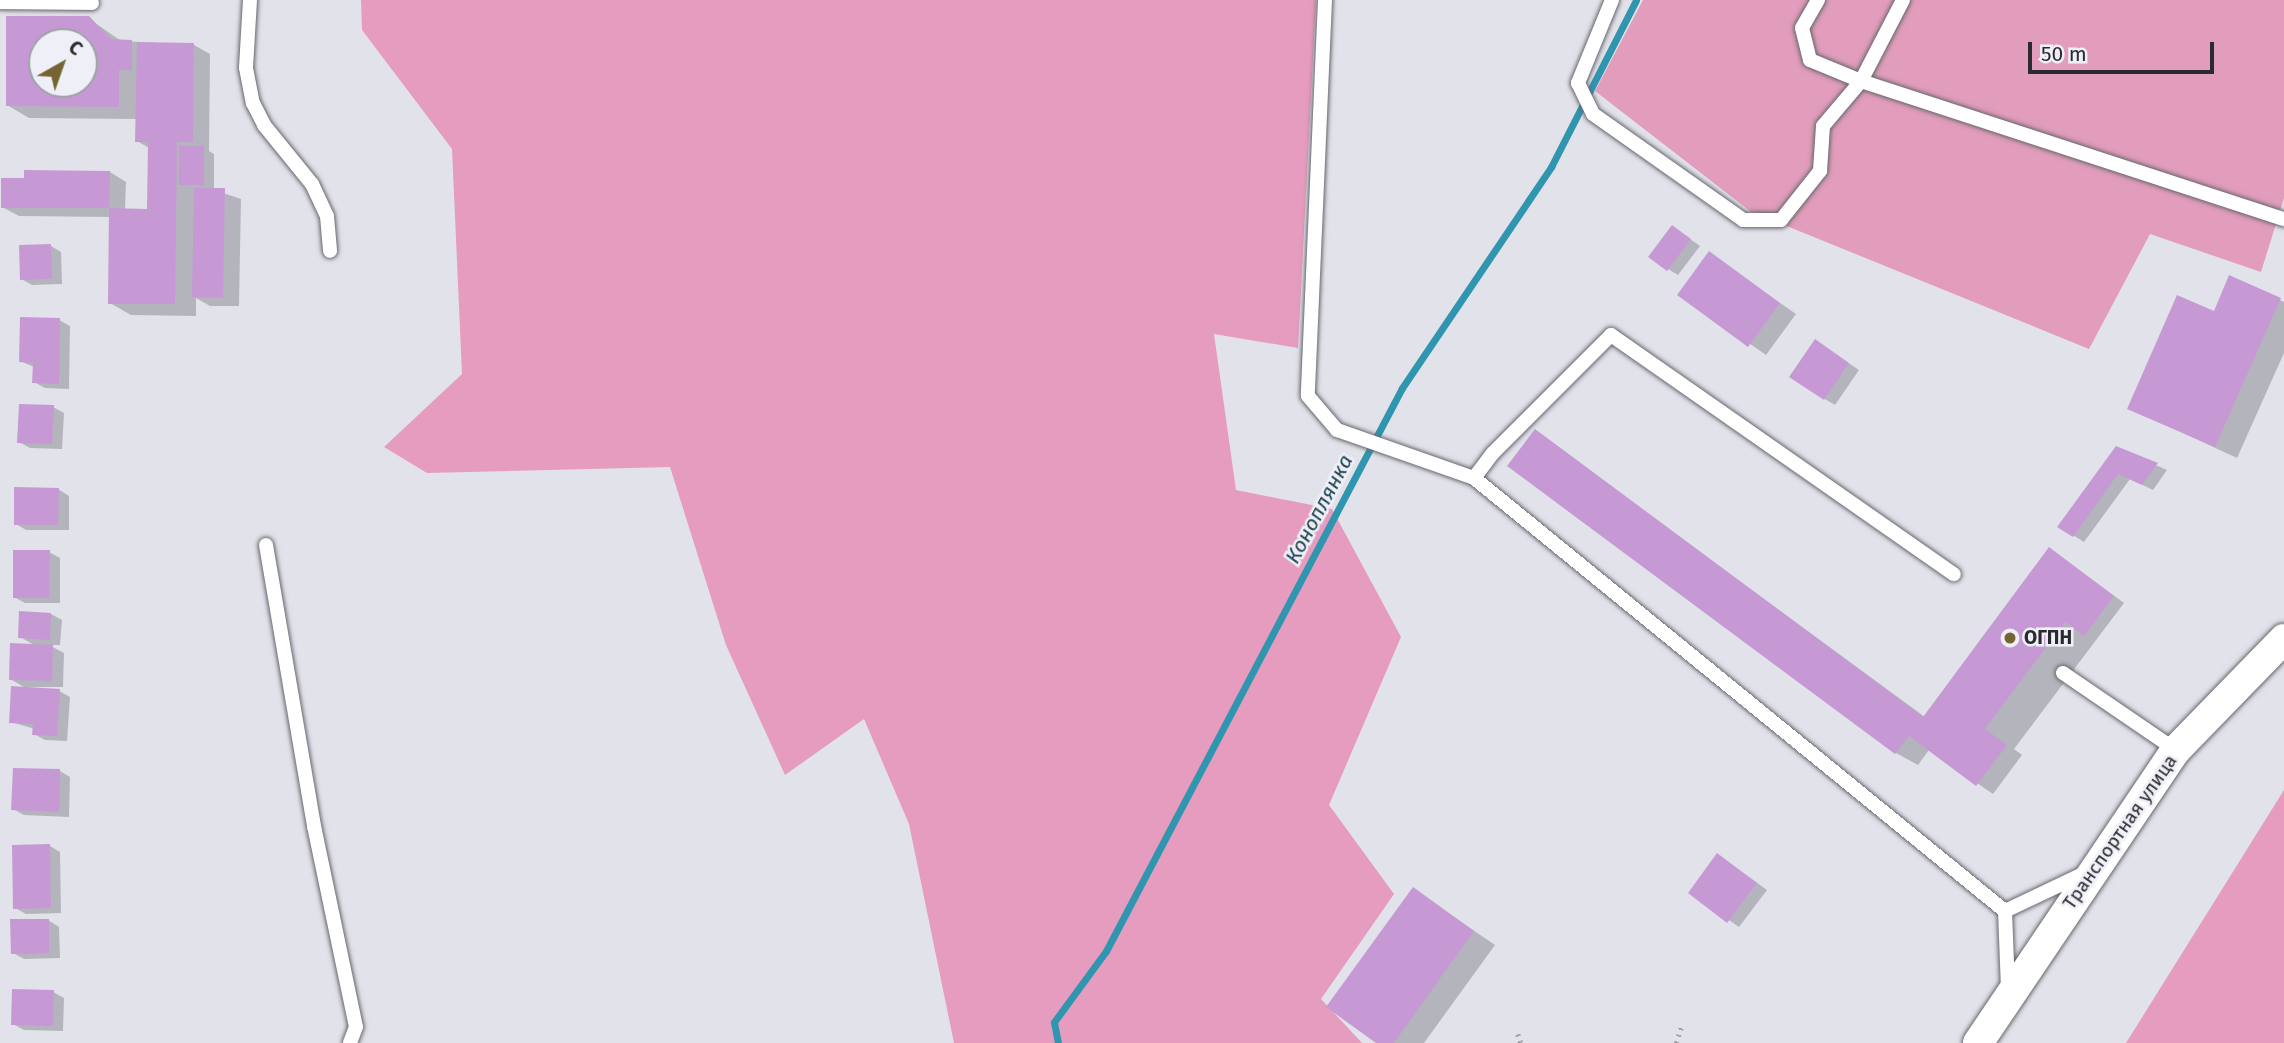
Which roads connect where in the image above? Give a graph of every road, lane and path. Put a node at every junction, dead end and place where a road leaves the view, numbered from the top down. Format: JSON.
{"nodes":[{"id":1,"x":250,"y":0,"type":"edge"},
{"id":2,"x":1325,"y":0,"type":"edge"},
{"id":3,"x":1612,"y":0,"type":"edge"},
{"id":4,"x":1818,"y":0,"type":"edge"},
{"id":5,"x":1903,"y":0,"type":"edge"},
{"id":6,"x":0,"y":2,"type":"edge"},
{"id":7,"x":92,"y":4,"type":"dead end"},
{"id":8,"x":1861,"y":81,"type":"junction"},
{"id":9,"x":2284,"y":219,"type":"edge"},
{"id":10,"x":330,"y":251,"type":"dead end"},
{"id":11,"x":1474,"y":478,"type":"junction"},
{"id":12,"x":266,"y":545,"type":"dead end"},
{"id":13,"x":1954,"y":574,"type":"dead end"},
{"id":14,"x":2284,"y":639,"type":"edge"},
{"id":15,"x":2063,"y":673,"type":"dead end"},
{"id":16,"x":2176,"y":750,"type":"junction"},
{"id":17,"x":2092,"y":870,"type":"junction"},
{"id":18,"x":2005,"y":911,"type":"junction"},
{"id":19,"x":2008,"y":997,"type":"junction"},
{"id":20,"x":1682,"y":1024,"type":"dead end"},
{"id":21,"x":1518,"y":1034,"type":"dead end"},
{"id":22,"x":350,"y":1043,"type":"edge"},
{"id":23,"x":1521,"y":1043,"type":"edge"},
{"id":24,"x":1676,"y":1043,"type":"edge"},
{"id":25,"x":1978,"y":1043,"type":"edge"}],
"edges":[{"from":1,"to":10,"type":"lane"},
{"from":2,"to":11,"type":"lane"},
{"from":3,"to":8,"type":"lane"},
{"from":4,"to":8,"type":"lane"},
{"from":5,"to":8,"type":"lane"},
{"from":6,"to":7,"type":"lane"},
{"from":8,"to":9,"type":"lane"},
{"from":11,"to":13,"type":"lane"},
{"from":11,"to":18,"type":"lane"},
{"from":12,"to":22,"type":"lane"},
{"from":14,"to":16,"type":"street","name":"Транспортная улица"},
{"from":15,"to":16,"type":"lane"},
{"from":16,"to":17,"type":"street","name":"Транспортная улица"},
{"from":17,"to":18,"type":"lane"},
{"from":17,"to":19,"type":"street","name":"Транспортная улица"},
{"from":18,"to":19,"type":"lane"},
{"from":19,"to":25,"type":"street","name":"Транспортная улица"},
{"from":20,"to":24,"type":"path"},
{"from":21,"to":23,"type":"path"}]}
